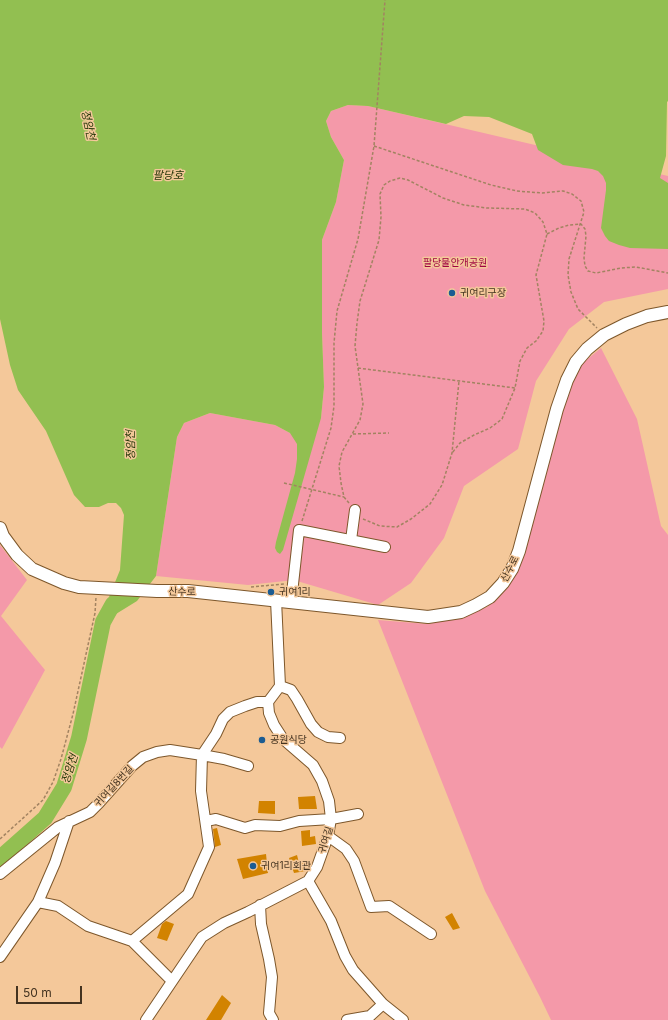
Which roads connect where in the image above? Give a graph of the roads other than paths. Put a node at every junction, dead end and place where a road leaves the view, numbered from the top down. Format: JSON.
{"nodes":[{"id":1,"x":668,"y":312,"type":"edge"},
{"id":2,"x":355,"y":510,"type":"road end"},
{"id":3,"x":0,"y":528,"type":"edge"},
{"id":4,"x":352,"y":540,"type":"junction"},
{"id":5,"x":385,"y":547,"type":"dead end"},
{"id":6,"x":276,"y":600,"type":"junction"},
{"id":7,"x":291,"y":602,"type":"junction"},
{"id":8,"x":280,"y":686,"type":"junction"},
{"id":9,"x":268,"y":702,"type":"junction"},
{"id":10,"x":340,"y":738,"type":"dead end"},
{"id":11,"x":202,"y":755,"type":"junction"},
{"id":12,"x":248,"y":766,"type":"dead end"},
{"id":13,"x":358,"y":814,"type":"dead end"},
{"id":14,"x":331,"y":819,"type":"junction"},
{"id":15,"x":69,"y":821,"type":"junction"},
{"id":16,"x":206,"y":821,"type":"junction"},
{"id":17,"x":328,"y":836,"type":"junction"},
{"id":18,"x":0,"y":874,"type":"edge"},
{"id":19,"x":308,"y":881,"type":"junction"},
{"id":20,"x":38,"y":902,"type":"junction"},
{"id":21,"x":260,"y":906,"type":"junction"},
{"id":22,"x":431,"y":934,"type":"dead end"},
{"id":23,"x":132,"y":941,"type":"junction"},
{"id":24,"x":0,"y":957,"type":"edge"},
{"id":25,"x":172,"y":981,"type":"junction"},
{"id":26,"x":383,"y":1004,"type":"junction"},
{"id":27,"x":146,"y":1020,"type":"edge"},
{"id":28,"x":273,"y":1020,"type":"edge"},
{"id":29,"x":346,"y":1020,"type":"edge"},
{"id":30,"x":402,"y":1020,"type":"edge"}],
"edges":[{"from":1,"to":7,"type":"main road","name":"산수로"},
{"from":2,"to":4,"type":"street"},
{"from":3,"to":6,"type":"main road","name":"산수로"},
{"from":4,"to":5,"type":"street"},
{"from":4,"to":7,"type":"street"},
{"from":6,"to":7,"type":"main road","name":"산수로"},
{"from":6,"to":8,"type":"street"},
{"from":8,"to":9,"type":"street"},
{"from":8,"to":10,"type":"street"},
{"from":9,"to":11,"type":"street"},
{"from":9,"to":14,"type":"street","name":"귀여길"},
{"from":11,"to":12,"type":"street","name":"귀여길8번길"},
{"from":11,"to":15,"type":"street","name":"귀여길8번길"},
{"from":11,"to":16,"type":"street"},
{"from":13,"to":14,"type":"street"},
{"from":14,"to":16,"type":"street"},
{"from":14,"to":17,"type":"street","name":"귀여길"},
{"from":15,"to":18,"type":"street","name":"귀여길8번길"},
{"from":15,"to":20,"type":"street"},
{"from":16,"to":23,"type":"street"},
{"from":17,"to":19,"type":"street","name":"귀여길"},
{"from":17,"to":22,"type":"street"},
{"from":19,"to":21,"type":"street"},
{"from":19,"to":26,"type":"street"},
{"from":20,"to":23,"type":"street"},
{"from":20,"to":24,"type":"street"},
{"from":21,"to":25,"type":"street"},
{"from":21,"to":28,"type":"street"},
{"from":23,"to":25,"type":"street"},
{"from":25,"to":27,"type":"street"},
{"from":26,"to":29,"type":"street"},
{"from":26,"to":30,"type":"street"}]}
